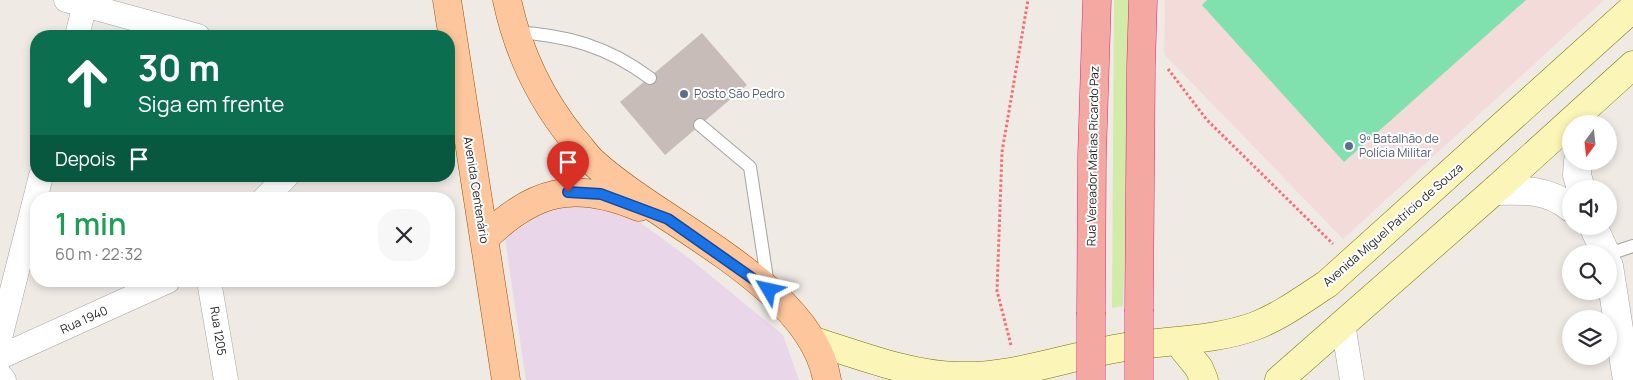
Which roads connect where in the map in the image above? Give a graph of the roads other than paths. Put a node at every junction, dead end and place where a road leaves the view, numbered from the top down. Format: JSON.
{"nodes":[{"id":1,"x":447,"y":0,"type":"edge"},
{"id":2,"x":506,"y":0,"type":"edge"},
{"id":3,"x":1097,"y":0,"type":"edge"},
{"id":4,"x":1143,"y":0,"type":"edge"},
{"id":5,"x":79,"y":2,"type":"edge"},
{"id":6,"x":1633,"y":8,"type":"edge"},
{"id":7,"x":77,"y":30,"type":"edge"},
{"id":8,"x":177,"y":30,"type":"edge"},
{"id":9,"x":452,"y":30,"type":"edge"},
{"id":10,"x":514,"y":32,"type":"junction"},
{"id":11,"x":455,"y":52,"type":"edge"},
{"id":12,"x":1633,"y":65,"type":"edge"},
{"id":13,"x":650,"y":78,"type":"dead end"},
{"id":14,"x":1586,"y":115,"type":"edge"},
{"id":15,"x":700,"y":125,"type":"dead end"},
{"id":16,"x":1562,"y":135,"type":"edge"},
{"id":17,"x":280,"y":182,"type":"edge"},
{"id":18,"x":1494,"y":191,"type":"junction"},
{"id":19,"x":271,"y":192,"type":"edge"},
{"id":20,"x":1562,"y":203,"type":"edge"},
{"id":21,"x":30,"y":219,"type":"edge"},
{"id":22,"x":668,"y":219,"type":"junction"},
{"id":23,"x":1599,"y":238,"type":"edge"},
{"id":24,"x":484,"y":239,"type":"junction"},
{"id":25,"x":1633,"y":246,"type":"edge"},
{"id":26,"x":155,"y":287,"type":"edge"},
{"id":27,"x":211,"y":287,"type":"edge"},
{"id":28,"x":769,"y":290,"type":"junction"},
{"id":29,"x":1614,"y":300,"type":"edge"},
{"id":30,"x":1342,"y":324,"type":"junction"},
{"id":31,"x":0,"y":338,"type":"edge"},
{"id":32,"x":814,"y":341,"type":"junction"},
{"id":33,"x":1178,"y":342,"type":"junction"},
{"id":34,"x":0,"y":357,"type":"edge"},
{"id":35,"x":0,"y":375,"type":"edge"},
{"id":36,"x":1010,"y":376,"type":"edge"},
{"id":37,"x":1287,"y":377,"type":"edge"},
{"id":38,"x":4,"y":380,"type":"edge"},
{"id":39,"x":226,"y":380,"type":"edge"},
{"id":40,"x":506,"y":380,"type":"edge"},
{"id":41,"x":827,"y":380,"type":"edge"},
{"id":42,"x":1091,"y":380,"type":"edge"},
{"id":43,"x":1139,"y":380,"type":"edge"},
{"id":44,"x":1204,"y":380,"type":"edge"},
{"id":45,"x":1352,"y":380,"type":"edge"},
{"id":46,"x":1627,"y":380,"type":"edge"}],
"edges":[{"from":1,"to":9,"type":"main road","name":"Avenida Centenário"},
{"from":2,"to":10,"type":"main road"},
{"from":3,"to":42,"type":"highway","name":"Rua Vereador Matias Ricardo Paz","bridge":true},
{"from":4,"to":43,"type":"highway","bridge":true},
{"from":5,"to":7,"type":"street"},
{"from":5,"to":8,"type":"street"},
{"from":6,"to":33,"type":"main road","name":"Avenida Miguel Patrício de Souza"},
{"from":10,"to":13,"type":"lane"},
{"from":10,"to":22,"type":"main road"},
{"from":11,"to":24,"type":"main road","name":"Avenida Centenário"},
{"from":12,"to":14,"type":"main road"},
{"from":15,"to":28,"type":"lane"},
{"from":16,"to":18,"type":"main road"},
{"from":17,"to":19,"type":"street"},
{"from":18,"to":20,"type":"street"},
{"from":18,"to":30,"type":"main road"},
{"from":21,"to":31,"type":"street"},
{"from":22,"to":24,"type":"main road"},
{"from":22,"to":28,"type":"main road"},
{"from":23,"to":25,"type":"lane"},
{"from":24,"to":40,"type":"main road","name":"Avenida Centenário"},
{"from":26,"to":34,"type":"street","name":"Rua 1940"},
{"from":27,"to":39,"type":"street","name":"Rua 1205"},
{"from":28,"to":32,"type":"main road"},
{"from":29,"to":46,"type":"street"},
{"from":30,"to":37,"type":"main road"},
{"from":30,"to":45,"type":"street"},
{"from":32,"to":36,"type":"main road","name":"Avenida Miguel Patrício de Souza"},
{"from":32,"to":41,"type":"main road"},
{"from":33,"to":36,"type":"main road","name":"Avenida Miguel Patrício de Souza"},
{"from":33,"to":44,"type":"main road"},
{"from":35,"to":38,"type":"street"}]}
